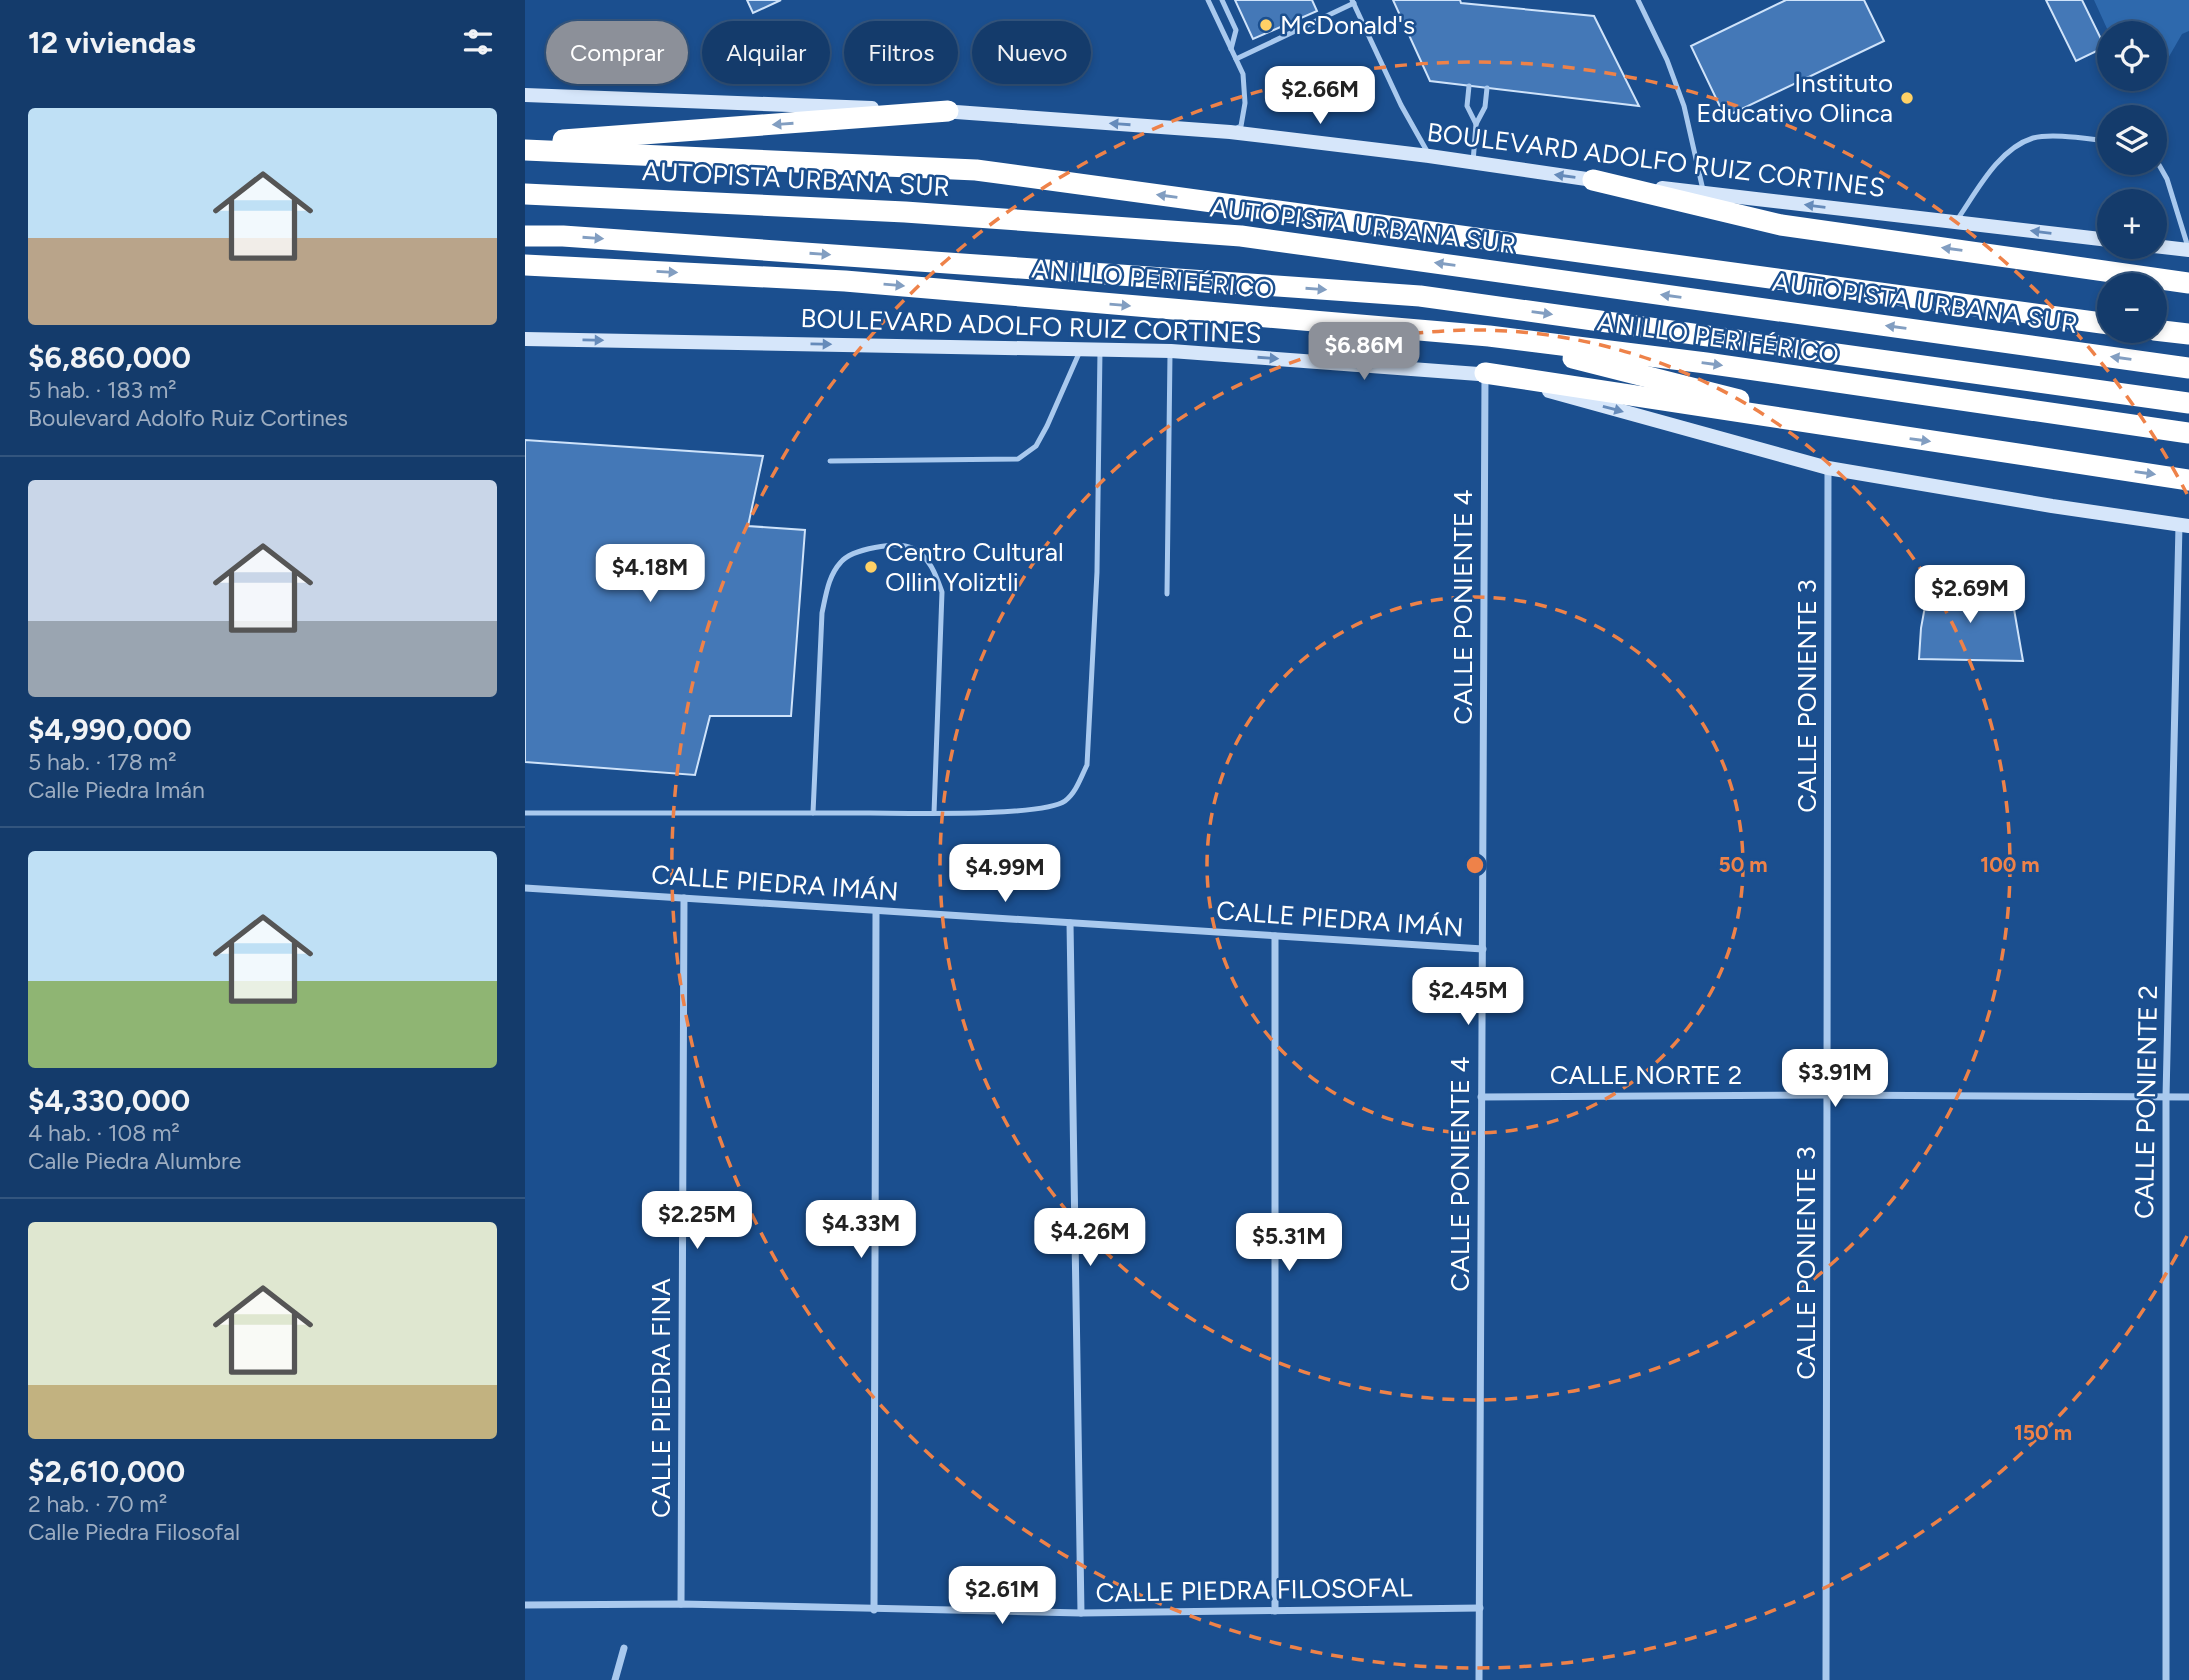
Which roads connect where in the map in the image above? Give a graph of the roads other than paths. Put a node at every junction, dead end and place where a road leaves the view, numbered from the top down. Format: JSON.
{"nodes":[{"id":1,"x":1208,"y":0,"type":"edge"},
{"id":2,"x":1222,"y":0,"type":"edge"},
{"id":3,"x":1638,"y":0,"type":"edge"},
{"id":4,"x":1353,"y":2,"type":"edge"},
{"id":5,"x":1231,"y":50,"type":"junction"},
{"id":6,"x":1236,"y":59,"type":"junction"},
{"id":7,"x":1469,"y":86,"type":"dead end"},
{"id":8,"x":1487,"y":88,"type":"dead end"},
{"id":9,"x":525,"y":95,"type":"edge"},
{"id":10,"x":948,"y":111,"type":"junction"},
{"id":11,"x":1476,"y":124,"type":"junction"},
{"id":12,"x":1230,"y":132,"type":"junction"},
{"id":13,"x":2097,"y":141,"type":"edge"},
{"id":14,"x":525,"y":143,"type":"edge"},
{"id":15,"x":525,"y":150,"type":"edge"},
{"id":16,"x":1429,"y":156,"type":"junction"},
{"id":17,"x":1472,"y":162,"type":"junction"},
{"id":18,"x":2165,"y":175,"type":"edge"},
{"id":19,"x":1593,"y":180,"type":"junction"},
{"id":20,"x":1704,"y":193,"type":"junction"},
{"id":21,"x":525,"y":194,"type":"edge"},
{"id":22,"x":1955,"y":222,"type":"junction"},
{"id":23,"x":525,"y":236,"type":"edge"},
{"id":24,"x":2097,"y":239,"type":"edge"},
{"id":25,"x":2167,"y":247,"type":"edge"},
{"id":26,"x":2189,"y":250,"type":"edge"},
{"id":27,"x":525,"y":265,"type":"edge"},
{"id":28,"x":2189,"y":283,"type":"edge"},
{"id":29,"x":2097,"y":322,"type":"edge"},
{"id":30,"x":2167,"y":331,"type":"edge"},
{"id":31,"x":2189,"y":334,"type":"edge"},
{"id":32,"x":1489,"y":336,"type":"junction"},
{"id":33,"x":525,"y":339,"type":"edge"},
{"id":34,"x":1081,"y":349,"type":"junction"},
{"id":35,"x":1100,"y":350,"type":"junction"},
{"id":36,"x":1171,"y":351,"type":"junction"},
{"id":37,"x":2189,"y":368,"type":"edge"},
{"id":38,"x":1485,"y":373,"type":"junction"},
{"id":39,"x":2189,"y":403,"type":"edge"},
{"id":40,"x":1853,"y":430,"type":"junction"},
{"id":41,"x":2189,"y":433,"type":"edge"},
{"id":42,"x":830,"y":461,"type":"dead end"},
{"id":43,"x":1828,"y":468,"type":"junction"},
{"id":44,"x":2189,"y":480,"type":"edge"},
{"id":45,"x":2184,"y":525,"type":"edge"},
{"id":46,"x":1167,"y":594,"type":"dead end"},
{"id":47,"x":525,"y":813,"type":"edge"},
{"id":48,"x":813,"y":813,"type":"junction"},
{"id":49,"x":934,"y":813,"type":"junction"},
{"id":50,"x":525,"y":888,"type":"edge"},
{"id":51,"x":684,"y":898,"type":"junction"},
{"id":52,"x":876,"y":911,"type":"junction"},
{"id":53,"x":1070,"y":923,"type":"junction"},
{"id":54,"x":1275,"y":936,"type":"junction"},
{"id":55,"x":1483,"y":949,"type":"junction"},
{"id":56,"x":1827,"y":1095,"type":"junction"},
{"id":57,"x":1482,"y":1097,"type":"junction"},
{"id":58,"x":2166,"y":1097,"type":"junction"},
{"id":59,"x":2189,"y":1097,"type":"edge"},
{"id":60,"x":681,"y":1604,"type":"junction"},
{"id":61,"x":525,"y":1605,"type":"edge"},
{"id":62,"x":1480,"y":1608,"type":"junction"},
{"id":63,"x":874,"y":1610,"type":"junction"},
{"id":64,"x":1275,"y":1611,"type":"junction"},
{"id":65,"x":1081,"y":1613,"type":"junction"},
{"id":66,"x":624,"y":1648,"type":"dead end"},
{"id":67,"x":615,"y":1680,"type":"edge"},
{"id":68,"x":1479,"y":1680,"type":"edge"},
{"id":69,"x":1826,"y":1680,"type":"edge"},
{"id":70,"x":2166,"y":1680,"type":"edge"}],
"edges":[{"from":1,"to":5,"type":"lane"},
{"from":2,"to":5,"type":"lane"},
{"from":3,"to":20,"type":"lane"},
{"from":4,"to":6,"type":"lane"},
{"from":4,"to":16,"type":"lane"},
{"from":5,"to":6,"type":"lane"},
{"from":6,"to":12,"type":"lane"},
{"from":7,"to":11,"type":"lane"},
{"from":8,"to":11,"type":"lane"},
{"from":9,"to":10,"type":"main road","name":"BOULEVARD ADOLFO RUIZ CORTINES"},
{"from":12,"to":10,"type":"main road","name":"BOULEVARD ADOLFO RUIZ CORTINES","one_way":true},
{"from":10,"to":14,"type":"highway","one_way":true},
{"from":11,"to":17,"type":"lane"},
{"from":12,"to":16,"type":"main road","name":"BOULEVARD ADOLFO RUIZ CORTINES"},
{"from":13,"to":22,"type":"lane"},
{"from":29,"to":15,"type":"highway","one_way":true},
{"from":16,"to":17,"type":"main road","name":"BOULEVARD ADOLFO RUIZ CORTINES"},
{"from":19,"to":17,"type":"main road","name":"BOULEVARD ADOLFO RUIZ CORTINES","one_way":true},
{"from":18,"to":26,"type":"lane"},
{"from":19,"to":20,"type":"main road","name":"BOULEVARD ADOLFO RUIZ CORTINES"},
{"from":28,"to":19,"type":"highway","one_way":true},
{"from":22,"to":20,"type":"main road","name":"BOULEVARD ADOLFO RUIZ CORTINES","one_way":true},
{"from":37,"to":21,"type":"highway","name":"AUTOPISTA URBANA SUR","one_way":true},
{"from":24,"to":22,"type":"main road","name":"BOULEVARD ADOLFO RUIZ CORTINES","one_way":true},
{"from":23,"to":39,"type":"highway","one_way":true},
{"from":25,"to":26,"type":"main road"},
{"from":27,"to":32,"type":"highway","name":"ANILLO PERIFÉRICO","one_way":true},
{"from":30,"to":31,"type":"highway"},
{"from":32,"to":40,"type":"highway"},
{"from":32,"to":41,"type":"highway","name":"ANILLO PERIFÉRICO","one_way":true},
{"from":33,"to":34,"type":"main road","name":"BOULEVARD ADOLFO RUIZ CORTINES","one_way":true},
{"from":34,"to":35,"type":"main road","name":"BOULEVARD ADOLFO RUIZ CORTINES"},
{"from":34,"to":42,"type":"lane"},
{"from":35,"to":36,"type":"main road","name":"BOULEVARD ADOLFO RUIZ CORTINES"},
{"from":35,"to":49,"type":"lane"},
{"from":36,"to":38,"type":"main road","name":"BOULEVARD ADOLFO RUIZ CORTINES","one_way":true},
{"from":36,"to":46,"type":"lane"},
{"from":38,"to":40,"type":"highway"},
{"from":38,"to":43,"type":"main road","name":"BOULEVARD ADOLFO RUIZ CORTINES","one_way":true},
{"from":38,"to":55,"type":"street","name":"CALLE PONIENTE 4"},
{"from":40,"to":44,"type":"highway","one_way":true},
{"from":43,"to":45,"type":"main road","name":"BOULEVARD ADOLFO RUIZ CORTINES"},
{"from":43,"to":56,"type":"street","name":"CALLE PONIENTE 3"},
{"from":45,"to":58,"type":"street","name":"CALLE PONIENTE 2"},
{"from":47,"to":48,"type":"lane"},
{"from":48,"to":49,"type":"lane"},
{"from":48,"to":49,"type":"lane"},
{"from":50,"to":51,"type":"street","name":"CALLE PIEDRA IMÁN"},
{"from":51,"to":52,"type":"street","name":"CALLE PIEDRA IMÁN"},
{"from":51,"to":60,"type":"street","name":"CALLE PIEDRA FINA"},
{"from":52,"to":53,"type":"street","name":"CALLE PIEDRA IMÁN"},
{"from":52,"to":63,"type":"street"},
{"from":53,"to":54,"type":"street","name":"CALLE PIEDRA IMÁN"},
{"from":53,"to":65,"type":"street"},
{"from":54,"to":55,"type":"street","name":"CALLE PIEDRA IMÁN"},
{"from":54,"to":64,"type":"street"},
{"from":55,"to":57,"type":"street","name":"CALLE PONIENTE 4"},
{"from":56,"to":57,"type":"street","name":"CALLE NORTE 2"},
{"from":56,"to":58,"type":"street","name":"CALLE NORTE 2"},
{"from":56,"to":69,"type":"street","name":"CALLE PONIENTE 3"},
{"from":57,"to":62,"type":"street","name":"CALLE PONIENTE 4"},
{"from":58,"to":59,"type":"street","name":"CALLE NORTE 2"},
{"from":58,"to":70,"type":"street","name":"CALLE PONIENTE 2"},
{"from":60,"to":61,"type":"street","name":"CALLE PIEDRA FILOSOFAL"},
{"from":60,"to":63,"type":"street","name":"CALLE PIEDRA FILOSOFAL"},
{"from":62,"to":64,"type":"street","name":"CALLE PIEDRA FILOSOFAL"},
{"from":62,"to":68,"type":"street","name":"CALLE PONIENTE 4"},
{"from":63,"to":65,"type":"street","name":"CALLE PIEDRA FILOSOFAL"},
{"from":64,"to":65,"type":"street","name":"CALLE PIEDRA FILOSOFAL"},
{"from":66,"to":67,"type":"street"}]}
